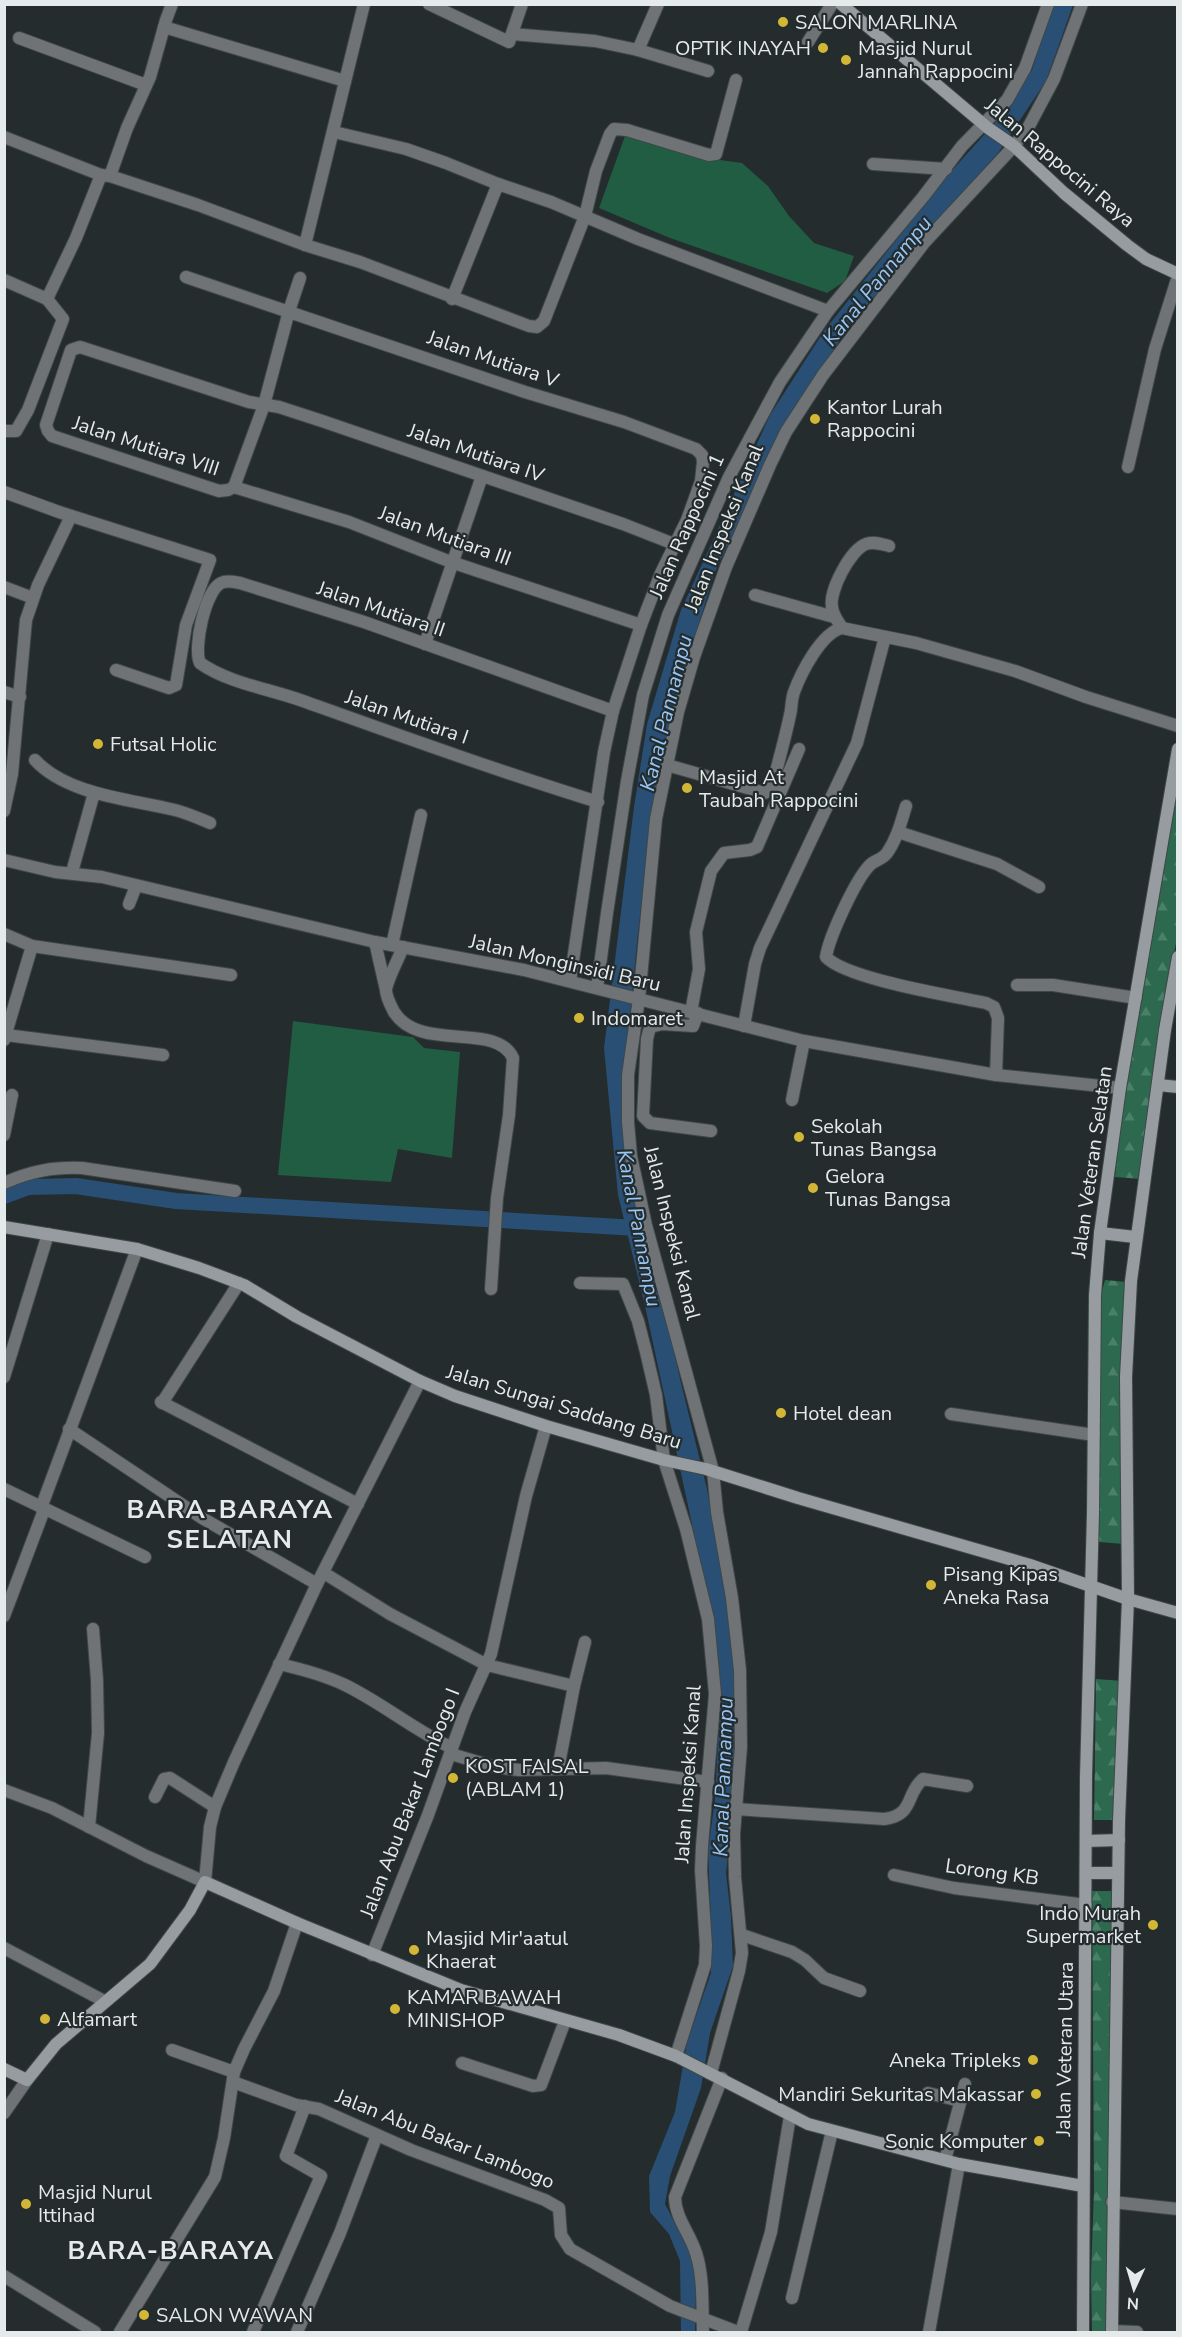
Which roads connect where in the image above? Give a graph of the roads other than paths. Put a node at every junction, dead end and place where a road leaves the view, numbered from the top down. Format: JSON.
{"nodes":[{"id":1,"x":172,"y":4,"type":"edge"},
{"id":2,"x":364,"y":4,"type":"edge"},
{"id":3,"x":429,"y":4,"type":"edge"},
{"id":4,"x":522,"y":4,"type":"edge"},
{"id":5,"x":658,"y":4,"type":"edge"},
{"id":6,"x":832,"y":4,"type":"edge"},
{"id":7,"x":841,"y":4,"type":"edge"},
{"id":8,"x":1048,"y":4,"type":"edge"},
{"id":9,"x":1082,"y":4,"type":"edge"},
{"id":10,"x":164,"y":27,"type":"junction"},
{"id":11,"x":512,"y":34,"type":"junction"},
{"id":12,"x":19,"y":38,"type":"dead end"},
{"id":13,"x":808,"y":42,"type":"dead end"},
{"id":14,"x":638,"y":50,"type":"junction"},
{"id":15,"x":708,"y":72,"type":"dead end"},
{"id":16,"x":736,"y":80,"type":"dead end"},
{"id":17,"x":345,"y":81,"type":"junction"},
{"id":18,"x":146,"y":85,"type":"junction"},
{"id":19,"x":985,"y":125,"type":"junction"},
{"id":20,"x":333,"y":132,"type":"junction"},
{"id":21,"x":4,"y":137,"type":"edge"},
{"id":22,"x":1012,"y":144,"type":"junction"},
{"id":23,"x":873,"y":164,"type":"dead end"},
{"id":24,"x":946,"y":169,"type":"junction"},
{"id":25,"x":106,"y":175,"type":"junction"},
{"id":26,"x":498,"y":184,"type":"junction"},
{"id":27,"x":586,"y":210,"type":"junction"},
{"id":28,"x":306,"y":245,"type":"junction"},
{"id":29,"x":1178,"y":275,"type":"edge"},
{"id":30,"x":186,"y":277,"type":"dead end"},
{"id":31,"x":300,"y":278,"type":"dead end"},
{"id":32,"x":4,"y":280,"type":"edge"},
{"id":33,"x":47,"y":299,"type":"junction"},
{"id":34,"x":452,"y":299,"type":"junction"},
{"id":35,"x":289,"y":311,"type":"junction"},
{"id":36,"x":828,"y":311,"type":"junction"},
{"id":37,"x":264,"y":405,"type":"junction"},
{"id":38,"x":5,"y":430,"type":"edge"},
{"id":39,"x":48,"y":432,"type":"joint"},
{"id":40,"x":1128,"y":467,"type":"dead end"},
{"id":41,"x":482,"y":476,"type":"junction"},
{"id":42,"x":234,"y":487,"type":"junction"},
{"id":43,"x":4,"y":492,"type":"edge"},
{"id":44,"x":71,"y":516,"type":"junction"},
{"id":45,"x":674,"y":544,"type":"junction"},
{"id":46,"x":889,"y":546,"type":"dead end"},
{"id":47,"x":451,"y":562,"type":"junction"},
{"id":48,"x":4,"y":588,"type":"edge"},
{"id":49,"x":755,"y":595,"type":"dead end"},
{"id":50,"x":33,"y":598,"type":"junction"},
{"id":51,"x":834,"y":617,"type":"junction"},
{"id":52,"x":641,"y":625,"type":"junction"},
{"id":53,"x":842,"y":628,"type":"junction"},
{"id":54,"x":885,"y":637,"type":"junction"},
{"id":55,"x":425,"y":644,"type":"junction"},
{"id":56,"x":204,"y":666,"type":"joint"},
{"id":57,"x":116,"y":670,"type":"dead end"},
{"id":58,"x":4,"y":692,"type":"edge"},
{"id":59,"x":21,"y":697,"type":"junction"},
{"id":60,"x":613,"y":711,"type":"junction"},
{"id":61,"x":1178,"y":726,"type":"edge"},
{"id":62,"x":1178,"y":749,"type":"edge"},
{"id":63,"x":799,"y":750,"type":"dead end"},
{"id":64,"x":35,"y":760,"type":"dead end"},
{"id":65,"x":667,"y":765,"type":"junction"},
{"id":66,"x":8,"y":773,"type":"edge"},
{"id":67,"x":94,"y":794,"type":"junction"},
{"id":68,"x":598,"y":802,"type":"junction"},
{"id":69,"x":906,"y":806,"type":"dead end"},
{"id":70,"x":4,"y":812,"type":"edge"},
{"id":71,"x":421,"y":814,"type":"dead end"},
{"id":72,"x":210,"y":823,"type":"dead end"},
{"id":73,"x":898,"y":832,"type":"junction"},
{"id":74,"x":4,"y":860,"type":"edge"},
{"id":75,"x":72,"y":872,"type":"junction"},
{"id":76,"x":136,"y":886,"type":"junction"},
{"id":77,"x":1040,"y":887,"type":"dead end"},
{"id":78,"x":129,"y":904,"type":"dead end"},
{"id":79,"x":4,"y":934,"type":"edge"},
{"id":80,"x":375,"y":942,"type":"junction"},
{"id":81,"x":32,"y":946,"type":"junction"},
{"id":82,"x":397,"y":946,"type":"junction"},
{"id":83,"x":1178,"y":957,"type":"edge"},
{"id":84,"x":231,"y":975,"type":"dead end"},
{"id":85,"x":570,"y":981,"type":"junction"},
{"id":86,"x":1017,"y":985,"type":"dead end"},
{"id":87,"x":599,"y":989,"type":"junction"},
{"id":88,"x":386,"y":990,"type":"junction"},
{"id":89,"x":1136,"y":998,"type":"junction"},
{"id":90,"x":637,"y":999,"type":"junction"},
{"id":91,"x":695,"y":1012,"type":"junction"},
{"id":92,"x":744,"y":1026,"type":"junction"},
{"id":93,"x":5,"y":1038,"type":"edge"},
{"id":94,"x":804,"y":1041,"type":"junction"},
{"id":95,"x":163,"y":1055,"type":"dead end"},
{"id":96,"x":996,"y":1075,"type":"junction"},
{"id":97,"x":1158,"y":1085,"type":"junction"},
{"id":98,"x":1178,"y":1087,"type":"edge"},
{"id":99,"x":1120,"y":1088,"type":"junction"},
{"id":100,"x":12,"y":1095,"type":"dead end"},
{"id":101,"x":792,"y":1100,"type":"dead end"},
{"id":102,"x":711,"y":1131,"type":"dead end"},
{"id":103,"x":4,"y":1135,"type":"edge"},
{"id":104,"x":4,"y":1183,"type":"edge"},
{"id":105,"x":235,"y":1191,"type":"dead end"},
{"id":106,"x":6,"y":1227,"type":"edge"},
{"id":107,"x":1100,"y":1233,"type":"junction"},
{"id":108,"x":48,"y":1234,"type":"junction"},
{"id":109,"x":1135,"y":1237,"type":"junction"},
{"id":110,"x":137,"y":1249,"type":"junction"},
{"id":111,"x":239,"y":1283,"type":"junction"},
{"id":112,"x":580,"y":1283,"type":"dead end"},
{"id":113,"x":490,"y":1289,"type":"dead end"},
{"id":114,"x":4,"y":1377,"type":"edge"},
{"id":115,"x":420,"y":1381,"type":"junction"},
{"id":116,"x":951,"y":1414,"type":"dead end"},
{"id":117,"x":546,"y":1426,"type":"junction"},
{"id":118,"x":69,"y":1429,"type":"junction"},
{"id":119,"x":1094,"y":1435,"type":"junction"},
{"id":120,"x":668,"y":1461,"type":"junction"},
{"id":121,"x":710,"y":1470,"type":"junction"},
{"id":122,"x":4,"y":1489,"type":"edge"},
{"id":123,"x":358,"y":1504,"type":"junction"},
{"id":124,"x":42,"y":1509,"type":"junction"},
{"id":125,"x":145,"y":1557,"type":"dead end"},
{"id":126,"x":321,"y":1579,"type":"junction"},
{"id":127,"x":1092,"y":1585,"type":"junction"},
{"id":128,"x":1128,"y":1599,"type":"junction"},
{"id":129,"x":1178,"y":1613,"type":"edge"},
{"id":130,"x":4,"y":1616,"type":"edge"},
{"id":131,"x":93,"y":1629,"type":"dead end"},
{"id":132,"x":585,"y":1642,"type":"dead end"},
{"id":133,"x":279,"y":1664,"type":"junction"},
{"id":134,"x":487,"y":1665,"type":"junction"},
{"id":135,"x":574,"y":1686,"type":"junction"},
{"id":136,"x":451,"y":1751,"type":"junction"},
{"id":137,"x":558,"y":1768,"type":"junction"},
{"id":138,"x":708,"y":1782,"type":"junction"},
{"id":139,"x":967,"y":1786,"type":"dead end"},
{"id":140,"x":4,"y":1790,"type":"edge"},
{"id":141,"x":155,"y":1797,"type":"dead end"},
{"id":142,"x":215,"y":1807,"type":"junction"},
{"id":143,"x":736,"y":1809,"type":"junction"},
{"id":144,"x":89,"y":1827,"type":"junction"},
{"id":145,"x":1119,"y":1840,"type":"junction"},
{"id":146,"x":1086,"y":1841,"type":"junction"},
{"id":147,"x":1086,"y":1873,"type":"junction"},
{"id":148,"x":1118,"y":1873,"type":"junction"},
{"id":149,"x":894,"y":1875,"type":"dead end"},
{"id":150,"x":205,"y":1882,"type":"junction"},
{"id":151,"x":1086,"y":1905,"type":"junction"},
{"id":152,"x":297,"y":1923,"type":"junction"},
{"id":153,"x":742,"y":1935,"type":"junction"},
{"id":154,"x":4,"y":1948,"type":"edge"},
{"id":155,"x":372,"y":1955,"type":"junction"},
{"id":156,"x":860,"y":1991,"type":"dead end"},
{"id":157,"x":104,"y":2001,"type":"junction"},
{"id":158,"x":565,"y":2021,"type":"junction"},
{"id":159,"x":172,"y":2050,"type":"dead end"},
{"id":160,"x":679,"y":2058,"type":"junction"},
{"id":161,"x":462,"y":2063,"type":"dead end"},
{"id":162,"x":4,"y":2069,"type":"edge"},
{"id":163,"x":713,"y":2074,"type":"junction"},
{"id":164,"x":234,"y":2077,"type":"junction"},
{"id":165,"x":27,"y":2080,"type":"junction"},
{"id":166,"x":965,"y":2085,"type":"dead end"},
{"id":167,"x":928,"y":2093,"type":"dead end"},
{"id":168,"x":960,"y":2101,"type":"junction"},
{"id":169,"x":305,"y":2106,"type":"junction"},
{"id":170,"x":4,"y":2113,"type":"edge"},
{"id":171,"x":790,"y":2116,"type":"junction"},
{"id":172,"x":832,"y":2131,"type":"junction"},
{"id":173,"x":377,"y":2135,"type":"junction"},
{"id":174,"x":945,"y":2160,"type":"junction"},
{"id":175,"x":959,"y":2164,"type":"junction"},
{"id":176,"x":1083,"y":2186,"type":"junction"},
{"id":177,"x":1113,"y":2202,"type":"junction"},
{"id":178,"x":1178,"y":2209,"type":"edge"},
{"id":179,"x":4,"y":2276,"type":"edge"},
{"id":180,"x":792,"y":2298,"type":"dead end"},
{"id":181,"x":700,"y":2318,"type":"junction"},
{"id":182,"x":95,"y":2332,"type":"edge"},
{"id":183,"x":120,"y":2332,"type":"edge"},
{"id":184,"x":253,"y":2332,"type":"edge"},
{"id":185,"x":297,"y":2332,"type":"edge"},
{"id":186,"x":703,"y":2332,"type":"edge"},
{"id":187,"x":740,"y":2332,"type":"edge"},
{"id":188,"x":929,"y":2332,"type":"edge"},
{"id":189,"x":1083,"y":2332,"type":"edge"},
{"id":190,"x":1112,"y":2332,"type":"edge"},
{"id":191,"x":1137,"y":2332,"type":"edge"}],
"edges":[{"from":1,"to":10,"type":"street"},
{"from":2,"to":17,"type":"street"},
{"from":3,"to":11,"type":"street"},
{"from":4,"to":11,"type":"street"},
{"from":5,"to":14,"type":"street"},
{"from":6,"to":13,"type":"street"},
{"from":7,"to":19,"type":"main road","name":"Jalan Rappocini Raya"},
{"from":8,"to":19,"type":"street","name":"Jalan Rappocini 1"},
{"from":9,"to":22,"type":"street","name":"Jalan Inspeksi Kanal"},
{"from":10,"to":17,"type":"street"},
{"from":10,"to":18,"type":"street"},
{"from":11,"to":14,"type":"street"},
{"from":12,"to":18,"type":"street"},
{"from":14,"to":15,"type":"street"},
{"from":16,"to":27,"type":"street"},
{"from":17,"to":20,"type":"street"},
{"from":18,"to":25,"type":"street"},
{"from":19,"to":22,"type":"main road","name":"Jalan Rappocini Raya"},
{"from":19,"to":24,"type":"street","name":"Jalan Rappocini 1"},
{"from":20,"to":26,"type":"street"},
{"from":20,"to":28,"type":"street"},
{"from":21,"to":25,"type":"street"},
{"from":22,"to":29,"type":"main road","name":"Jalan Rappocini Raya"},
{"from":22,"to":65,"type":"street","name":"Jalan Inspeksi Kanal"},
{"from":23,"to":24,"type":"street"},
{"from":24,"to":36,"type":"street","name":"Jalan Rappocini 1"},
{"from":25,"to":28,"type":"street"},
{"from":25,"to":33,"type":"street"},
{"from":26,"to":27,"type":"street"},
{"from":26,"to":34,"type":"street"},
{"from":27,"to":34,"type":"street"},
{"from":27,"to":36,"type":"street"},
{"from":28,"to":34,"type":"street"},
{"from":29,"to":40,"type":"street"},
{"from":30,"to":35,"type":"street","name":"Jalan Mutiara V"},
{"from":31,"to":35,"type":"street"},
{"from":32,"to":33,"type":"street"},
{"from":33,"to":38,"type":"street"},
{"from":35,"to":37,"type":"street"},
{"from":35,"to":45,"type":"street","name":"Jalan Mutiara V"},
{"from":36,"to":87,"type":"street","name":"Jalan Rappocini 1"},
{"from":37,"to":39,"type":"street","name":"Jalan Mutiara IV"},
{"from":37,"to":41,"type":"street","name":"Jalan Mutiara IV"},
{"from":37,"to":42,"type":"street"},
{"from":39,"to":42,"type":"street","name":"Jalan Mutiara VIII"},
{"from":41,"to":45,"type":"street","name":"Jalan Mutiara IV"},
{"from":41,"to":47,"type":"street"},
{"from":42,"to":47,"type":"street","name":"Jalan Mutiara III"},
{"from":43,"to":44,"type":"street"},
{"from":44,"to":50,"type":"street"},
{"from":44,"to":57,"type":"street"},
{"from":45,"to":52,"type":"street"},
{"from":46,"to":51,"type":"street"},
{"from":47,"to":52,"type":"street","name":"Jalan Mutiara III"},
{"from":47,"to":55,"type":"street"},
{"from":48,"to":50,"type":"street"},
{"from":49,"to":51,"type":"street"},
{"from":50,"to":59,"type":"street"},
{"from":51,"to":53,"type":"street"},
{"from":52,"to":60,"type":"street"},
{"from":53,"to":54,"type":"street"},
{"from":53,"to":65,"type":"street"},
{"from":54,"to":61,"type":"street"},
{"from":54,"to":92,"type":"street"},
{"from":55,"to":56,"type":"street","name":"Jalan Mutiara II"},
{"from":55,"to":60,"type":"street","name":"Jalan Mutiara II"},
{"from":56,"to":68,"type":"street","name":"Jalan Mutiara I"},
{"from":58,"to":59,"type":"street"},
{"from":59,"to":66,"type":"street"},
{"from":60,"to":68,"type":"street"},
{"from":62,"to":89,"type":"main road","name":"Jalan Veteran Selatan"},
{"from":63,"to":91,"type":"street"},
{"from":64,"to":67,"type":"street"},
{"from":65,"to":90,"type":"street","name":"Jalan Inspeksi Kanal"},
{"from":66,"to":70,"type":"street"},
{"from":67,"to":72,"type":"street"},
{"from":67,"to":75,"type":"street"},
{"from":68,"to":85,"type":"street"},
{"from":69,"to":73,"type":"street"},
{"from":71,"to":82,"type":"street"},
{"from":73,"to":77,"type":"street"},
{"from":73,"to":96,"type":"street"},
{"from":74,"to":75,"type":"street","name":"Jalan Monginsidi Baru"},
{"from":75,"to":76,"type":"street","name":"Jalan Monginsidi Baru"},
{"from":76,"to":78,"type":"street"},
{"from":76,"to":80,"type":"street","name":"Jalan Monginsidi Baru"},
{"from":79,"to":81,"type":"street"},
{"from":80,"to":82,"type":"street","name":"Jalan Monginsidi Baru"},
{"from":80,"to":88,"type":"street"},
{"from":81,"to":84,"type":"street"},
{"from":81,"to":93,"type":"street"},
{"from":82,"to":85,"type":"street","name":"Jalan Monginsidi Baru"},
{"from":82,"to":88,"type":"street"},
{"from":83,"to":97,"type":"main road"},
{"from":85,"to":87,"type":"street","name":"Jalan Monginsidi Baru"},
{"from":86,"to":89,"type":"street"},
{"from":87,"to":90,"type":"street","name":"Jalan Monginsidi Baru"},
{"from":88,"to":113,"type":"street"},
{"from":89,"to":99,"type":"main road","name":"Jalan Veteran Selatan"},
{"from":90,"to":91,"type":"street","name":"Jalan Monginsidi Baru"},
{"from":90,"to":121,"type":"street","name":"Jalan Inspeksi Kanal"},
{"from":91,"to":92,"type":"street","name":"Jalan Monginsidi Baru"},
{"from":91,"to":102,"type":"street"},
{"from":92,"to":94,"type":"street","name":"Jalan Monginsidi Baru"},
{"from":93,"to":95,"type":"street"},
{"from":94,"to":96,"type":"street","name":"Jalan Monginsidi Baru"},
{"from":94,"to":101,"type":"street"},
{"from":96,"to":99,"type":"street","name":"Jalan Monginsidi Baru"},
{"from":97,"to":98,"type":"main road"},
{"from":97,"to":109,"type":"main road"},
{"from":99,"to":107,"type":"main road","name":"Jalan Veteran Selatan"},
{"from":100,"to":103,"type":"street"},
{"from":104,"to":105,"type":"street"},
{"from":106,"to":108,"type":"main road","name":"Jalan Sungai Saddang Baru"},
{"from":107,"to":109,"type":"main road"},
{"from":107,"to":119,"type":"main road","name":"Jalan Veteran Selatan"},
{"from":108,"to":110,"type":"main road","name":"Jalan Sungai Saddang Baru"},
{"from":108,"to":114,"type":"street"},
{"from":109,"to":128,"type":"main road"},
{"from":110,"to":111,"type":"main road","name":"Jalan Sungai Saddang Baru"},
{"from":110,"to":118,"type":"street"},
{"from":111,"to":115,"type":"main road","name":"Jalan Sungai Saddang Baru"},
{"from":111,"to":123,"type":"street"},
{"from":112,"to":120,"type":"street","name":"Jalan Inspeksi Kanal"},
{"from":115,"to":117,"type":"main road","name":"Jalan Sungai Saddang Baru"},
{"from":115,"to":123,"type":"street"},
{"from":116,"to":119,"type":"street"},
{"from":117,"to":120,"type":"main road","name":"Jalan Sungai Saddang Baru"},
{"from":117,"to":134,"type":"street"},
{"from":118,"to":124,"type":"street"},
{"from":118,"to":126,"type":"street"},
{"from":119,"to":127,"type":"main road","name":"Jalan Veteran Selatan"},
{"from":120,"to":121,"type":"main road","name":"Jalan Sungai Saddang Baru"},
{"from":120,"to":138,"type":"street","name":"Jalan Inspeksi Kanal"},
{"from":121,"to":127,"type":"main road","name":"Jalan Sungai Saddang Baru"},
{"from":121,"to":143,"type":"street","name":"Jalan Inspeksi Kanal"},
{"from":122,"to":124,"type":"street"},
{"from":123,"to":126,"type":"street"},
{"from":124,"to":125,"type":"street"},
{"from":124,"to":130,"type":"street"},
{"from":126,"to":133,"type":"street"},
{"from":126,"to":134,"type":"street"},
{"from":127,"to":128,"type":"main road","name":"Jalan Sungai Saddang Baru"},
{"from":127,"to":146,"type":"main road","name":"Jalan Veteran Utara"},
{"from":128,"to":129,"type":"main road","name":"Jalan Sungai Saddang Baru"},
{"from":128,"to":145,"type":"main road"},
{"from":131,"to":144,"type":"street"},
{"from":132,"to":135,"type":"street"},
{"from":133,"to":136,"type":"street"},
{"from":133,"to":142,"type":"street"},
{"from":134,"to":135,"type":"street"},
{"from":134,"to":136,"type":"street","name":"Jalan Abu Bakar Lambogo I"},
{"from":135,"to":137,"type":"street"},
{"from":136,"to":137,"type":"street"},
{"from":136,"to":155,"type":"street","name":"Jalan Abu Bakar Lambogo I"},
{"from":137,"to":138,"type":"street"},
{"from":138,"to":160,"type":"street","name":"Jalan Inspeksi Kanal"},
{"from":139,"to":143,"type":"street"},
{"from":140,"to":144,"type":"street"},
{"from":141,"to":142,"type":"street"},
{"from":142,"to":150,"type":"street"},
{"from":143,"to":153,"type":"street","name":"Jalan Inspeksi Kanal"},
{"from":144,"to":150,"type":"street"},
{"from":145,"to":146,"type":"main road"},
{"from":145,"to":148,"type":"main road"},
{"from":146,"to":147,"type":"main road","name":"Jalan Veteran Utara"},
{"from":147,"to":148,"type":"main road"},
{"from":147,"to":151,"type":"main road","name":"Jalan Veteran Utara"},
{"from":148,"to":177,"type":"main road"},
{"from":149,"to":151,"type":"street","name":"Lorong KB"},
{"from":150,"to":152,"type":"main road"},
{"from":150,"to":157,"type":"main road"},
{"from":151,"to":176,"type":"main road","name":"Jalan Veteran Utara"},
{"from":152,"to":155,"type":"main road"},
{"from":152,"to":164,"type":"street"},
{"from":153,"to":156,"type":"street"},
{"from":153,"to":163,"type":"street","name":"Jalan Inspeksi Kanal"},
{"from":154,"to":157,"type":"street"},
{"from":155,"to":158,"type":"main road"},
{"from":157,"to":165,"type":"main road"},
{"from":158,"to":160,"type":"main road"},
{"from":158,"to":161,"type":"street"},
{"from":159,"to":164,"type":"street","name":"Jalan Abu Bakar Lambogo"},
{"from":160,"to":163,"type":"main road"},
{"from":162,"to":165,"type":"main road"},
{"from":163,"to":171,"type":"main road"},
{"from":163,"to":181,"type":"street"},
{"from":164,"to":169,"type":"street","name":"Jalan Abu Bakar Lambogo"},
{"from":164,"to":183,"type":"street"},
{"from":165,"to":170,"type":"street"},
{"from":166,"to":168,"type":"street"},
{"from":167,"to":168,"type":"street"},
{"from":168,"to":174,"type":"street"},
{"from":169,"to":173,"type":"street","name":"Jalan Abu Bakar Lambogo"},
{"from":169,"to":184,"type":"street"},
{"from":171,"to":172,"type":"main road"},
{"from":171,"to":187,"type":"street"},
{"from":172,"to":174,"type":"main road"},
{"from":172,"to":180,"type":"street"},
{"from":173,"to":181,"type":"street","name":"Jalan Abu Bakar Lambogo"},
{"from":173,"to":185,"type":"street"},
{"from":174,"to":175,"type":"main road"},
{"from":175,"to":176,"type":"main road"},
{"from":175,"to":188,"type":"street"},
{"from":176,"to":189,"type":"main road","name":"Jalan Veteran Utara"},
{"from":177,"to":178,"type":"street"},
{"from":177,"to":190,"type":"main road"},
{"from":179,"to":182,"type":"street"},
{"from":181,"to":186,"type":"street"},
{"from":181,"to":187,"type":"street"},
{"from":190,"to":191,"type":"street"}]}
